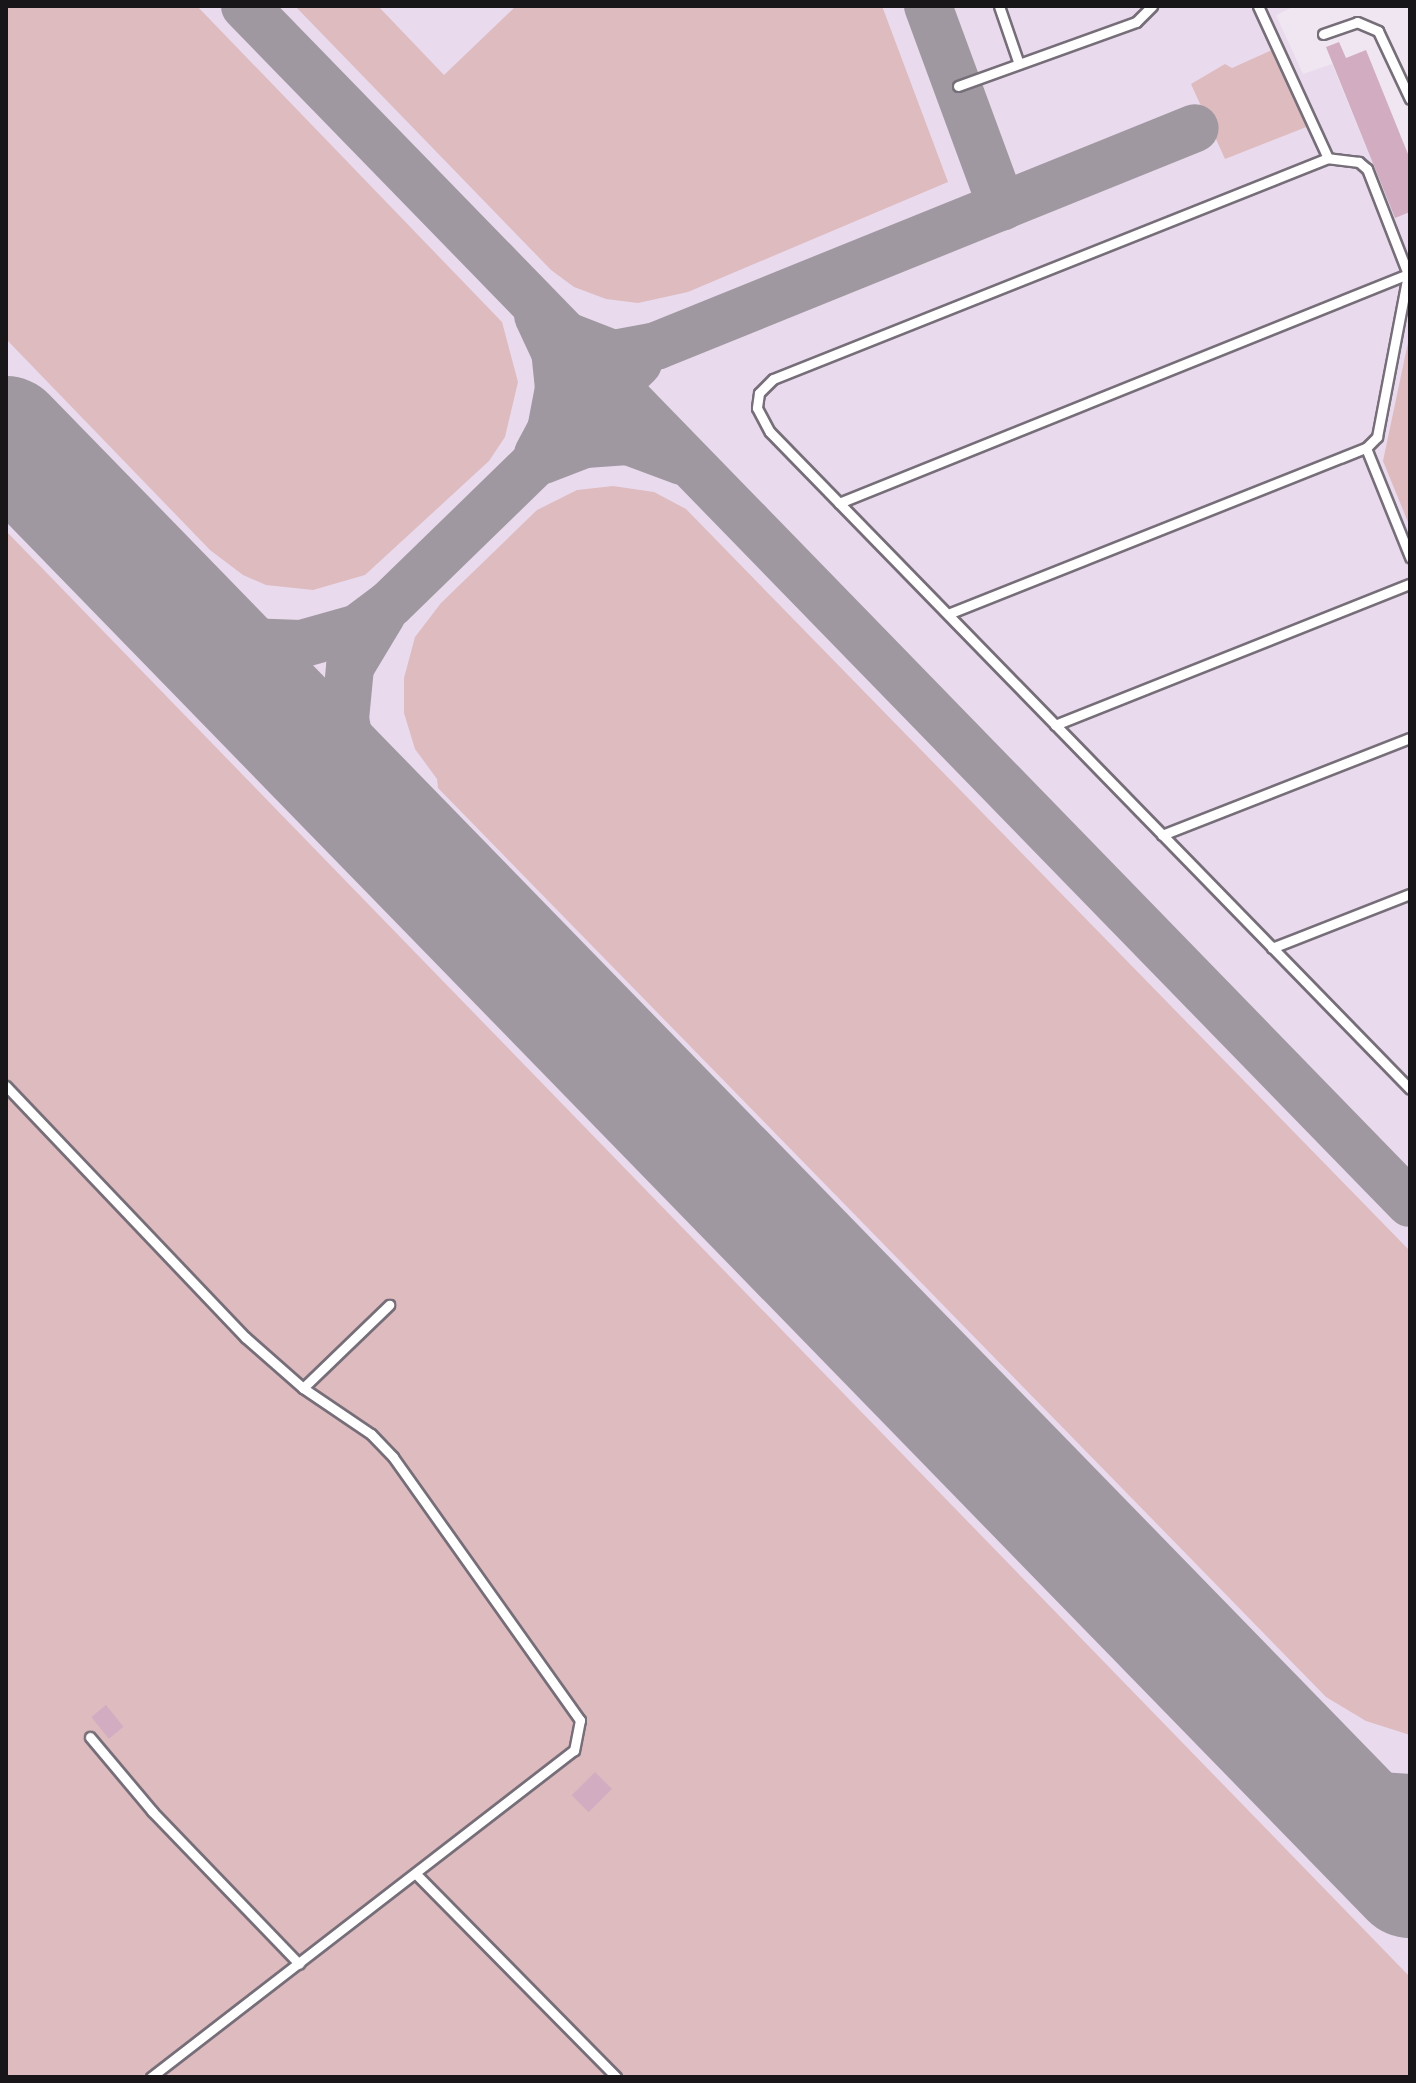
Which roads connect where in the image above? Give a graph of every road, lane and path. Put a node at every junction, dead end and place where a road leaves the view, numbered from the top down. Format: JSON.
{"nodes":[{"id":1,"x":999,"y":6,"type":"edge"},
{"id":2,"x":1152,"y":6,"type":"edge"},
{"id":3,"x":1258,"y":6,"type":"edge"},
{"id":4,"x":1323,"y":34,"type":"dead end"},
{"id":5,"x":1019,"y":64,"type":"junction"},
{"id":6,"x":958,"y":86,"type":"dead end"},
{"id":7,"x":1410,"y":99,"type":"edge"},
{"id":8,"x":1328,"y":158,"type":"junction"},
{"id":9,"x":1407,"y":262,"type":"edge"},
{"id":10,"x":1408,"y":274,"type":"edge"},
{"id":11,"x":1366,"y":448,"type":"junction"},
{"id":12,"x":839,"y":503,"type":"junction"},
{"id":13,"x":1410,"y":557,"type":"edge"},
{"id":14,"x":1410,"y":584,"type":"edge"},
{"id":15,"x":948,"y":614,"type":"junction"},
{"id":16,"x":1055,"y":725,"type":"junction"},
{"id":17,"x":1410,"y":738,"type":"edge"},
{"id":18,"x":1162,"y":835,"type":"junction"},
{"id":19,"x":1410,"y":894,"type":"edge"},
{"id":20,"x":1272,"y":948,"type":"junction"},
{"id":21,"x":6,"y":1086,"type":"edge"},
{"id":22,"x":1410,"y":1089,"type":"edge"},
{"id":23,"x":389,"y":1305,"type":"dead end"},
{"id":24,"x":303,"y":1388,"type":"junction"},
{"id":25,"x":90,"y":1737,"type":"dead end"},
{"id":26,"x":416,"y":1874,"type":"junction"},
{"id":27,"x":299,"y":1964,"type":"junction"},
{"id":28,"x":151,"y":2077,"type":"edge"},
{"id":29,"x":616,"y":2077,"type":"edge"}],
"edges":[{"from":1,"to":5,"type":"lane"},
{"from":2,"to":5,"type":"lane"},
{"from":3,"to":8,"type":"lane"},
{"from":4,"to":7,"type":"lane"},
{"from":5,"to":6,"type":"lane"},
{"from":8,"to":9,"type":"lane"},
{"from":8,"to":12,"type":"lane"},
{"from":9,"to":10,"type":"lane"},
{"from":10,"to":11,"type":"lane"},
{"from":10,"to":12,"type":"lane"},
{"from":11,"to":13,"type":"lane"},
{"from":11,"to":15,"type":"lane"},
{"from":12,"to":15,"type":"lane"},
{"from":14,"to":16,"type":"lane"},
{"from":15,"to":16,"type":"lane"},
{"from":16,"to":18,"type":"lane"},
{"from":17,"to":18,"type":"lane"},
{"from":18,"to":20,"type":"lane"},
{"from":19,"to":20,"type":"lane"},
{"from":20,"to":22,"type":"lane"},
{"from":21,"to":24,"type":"lane"},
{"from":23,"to":24,"type":"lane"},
{"from":24,"to":26,"type":"lane"},
{"from":25,"to":27,"type":"lane"},
{"from":26,"to":27,"type":"lane"},
{"from":26,"to":29,"type":"lane"},
{"from":27,"to":28,"type":"lane"}]}
